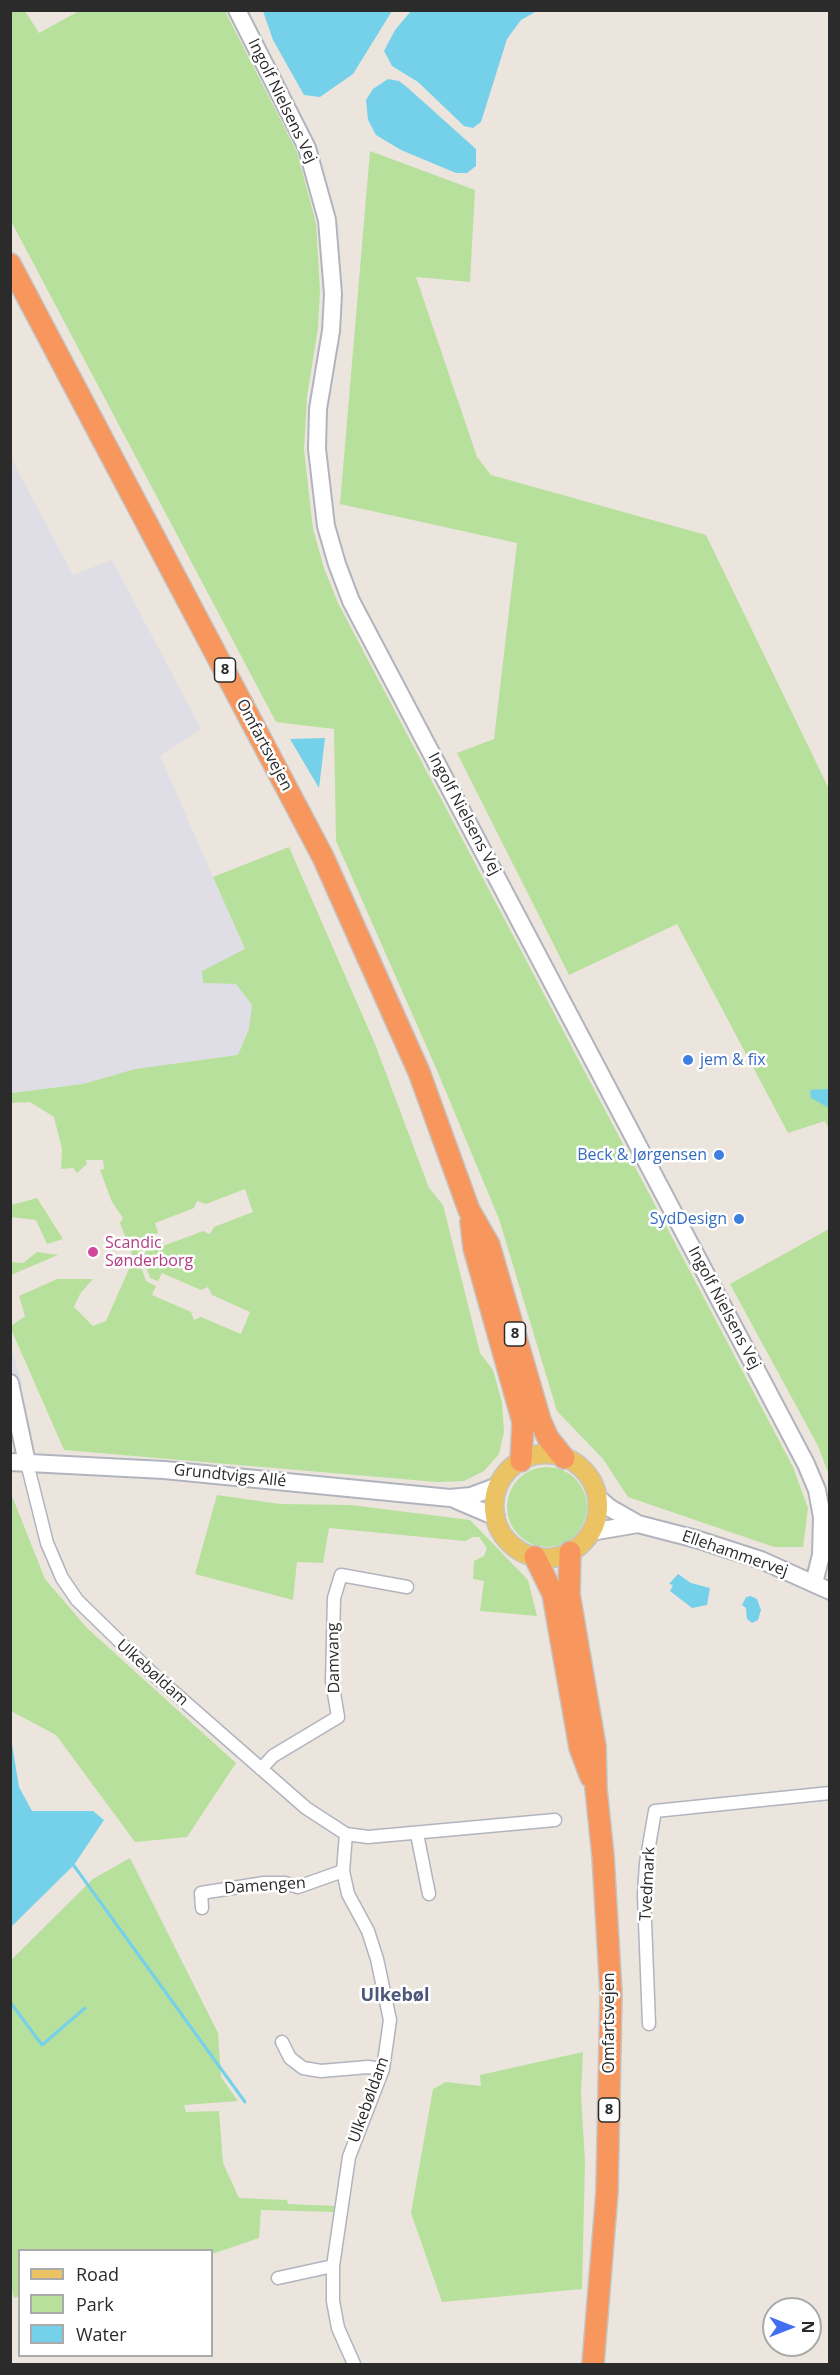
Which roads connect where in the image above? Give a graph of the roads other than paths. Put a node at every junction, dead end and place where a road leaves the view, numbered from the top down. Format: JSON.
{"nodes":[{"id":1,"x":237,"y":10,"type":"edge"},
{"id":2,"x":10,"y":264,"type":"edge"},
{"id":3,"x":469,"y":1210,"type":"junction"},
{"id":4,"x":10,"y":1383,"type":"edge"},
{"id":5,"x":564,"y":1458,"type":"junction"},
{"id":6,"x":521,"y":1461,"type":"junction"},
{"id":7,"x":19,"y":1462,"type":"edge"},
{"id":8,"x":498,"y":1486,"type":"junction"},
{"id":9,"x":597,"y":1497,"type":"junction"},
{"id":10,"x":450,"y":1498,"type":"junction"},
{"id":11,"x":496,"y":1517,"type":"junction"},
{"id":12,"x":638,"y":1524,"type":"junction"},
{"id":13,"x":591,"y":1532,"type":"junction"},
{"id":14,"x":570,"y":1552,"type":"junction"},
{"id":15,"x":535,"y":1557,"type":"junction"},
{"id":16,"x":814,"y":1583,"type":"junction"},
{"id":17,"x":407,"y":1587,"type":"dead end"},
{"id":18,"x":830,"y":1591,"type":"edge"},
{"id":19,"x":261,"y":1769,"type":"junction"},
{"id":20,"x":596,"y":1789,"type":"junction"},
{"id":21,"x":830,"y":1793,"type":"edge"},
{"id":22,"x":555,"y":1820,"type":"dead end"},
{"id":23,"x":346,"y":1834,"type":"junction"},
{"id":24,"x":417,"y":1834,"type":"junction"},
{"id":25,"x":343,"y":1871,"type":"junction"},
{"id":26,"x":429,"y":1894,"type":"dead end"},
{"id":27,"x":202,"y":1908,"type":"dead end"},
{"id":28,"x":649,"y":2024,"type":"dead end"},
{"id":29,"x":282,"y":2042,"type":"dead end"},
{"id":30,"x":383,"y":2069,"type":"junction"},
{"id":31,"x":333,"y":2266,"type":"junction"},
{"id":32,"x":278,"y":2278,"type":"dead end"},
{"id":33,"x":354,"y":2364,"type":"edge"},
{"id":34,"x":593,"y":2364,"type":"edge"}],
"edges":[{"from":1,"to":16,"type":"street","name":"Ingolf Nielsens Vej"},
{"from":2,"to":3,"type":"highway","name":"Omfartsvejen","number":"8"},
{"from":3,"to":5,"type":"highway","name":"Omfartsvejen","number":"8"},
{"from":3,"to":6,"type":"highway","name":"Omfartsvejen","number":"8"},
{"from":4,"to":7,"type":"street"},
{"from":5,"to":6,"type":"main road"},
{"from":5,"to":9,"type":"main road","number":"8"},
{"from":6,"to":8,"type":"main road"},
{"from":7,"to":10,"type":"street","name":"Grundtvigs Allé"},
{"from":7,"to":19,"type":"street","name":"Ulkebøldam"},
{"from":8,"to":10,"type":"street","name":"Grundtvigs Allé"},
{"from":8,"to":11,"type":"main road"},
{"from":9,"to":12,"type":"street","name":"Ellehammervej"},
{"from":9,"to":13,"type":"main road"},
{"from":10,"to":11,"type":"street","name":"Grundtvigs Allé"},
{"from":11,"to":15,"type":"main road"},
{"from":12,"to":13,"type":"street","name":"Ellehammervej"},
{"from":12,"to":16,"type":"street","name":"Ellehammervej"},
{"from":13,"to":14,"type":"main road"},
{"from":14,"to":15,"type":"main road"},
{"from":14,"to":20,"type":"highway","name":"Omfartsvejen","number":"8"},
{"from":15,"to":20,"type":"highway","name":"Omfartsvejen","number":"8"},
{"from":16,"to":18,"type":"street","name":"Ellehammervej"},
{"from":17,"to":19,"type":"street","name":"Damvang"},
{"from":19,"to":23,"type":"street","name":"Ulkebøldam"},
{"from":20,"to":34,"type":"highway","name":"Omfartsvejen","number":"8"},
{"from":21,"to":28,"type":"street","name":"Tvedmark"},
{"from":22,"to":24,"type":"street","name":"Ulkebøldam"},
{"from":23,"to":24,"type":"street","name":"Ulkebøldam"},
{"from":23,"to":25,"type":"street","name":"Ulkebøldam"},
{"from":24,"to":26,"type":"street"},
{"from":25,"to":27,"type":"street","name":"Damengen"},
{"from":25,"to":30,"type":"street","name":"Ulkebøldam"},
{"from":29,"to":30,"type":"street"},
{"from":30,"to":31,"type":"street","name":"Ulkebøldam"},
{"from":31,"to":32,"type":"street"},
{"from":31,"to":33,"type":"street","name":"Ulkebøldam"}]}
